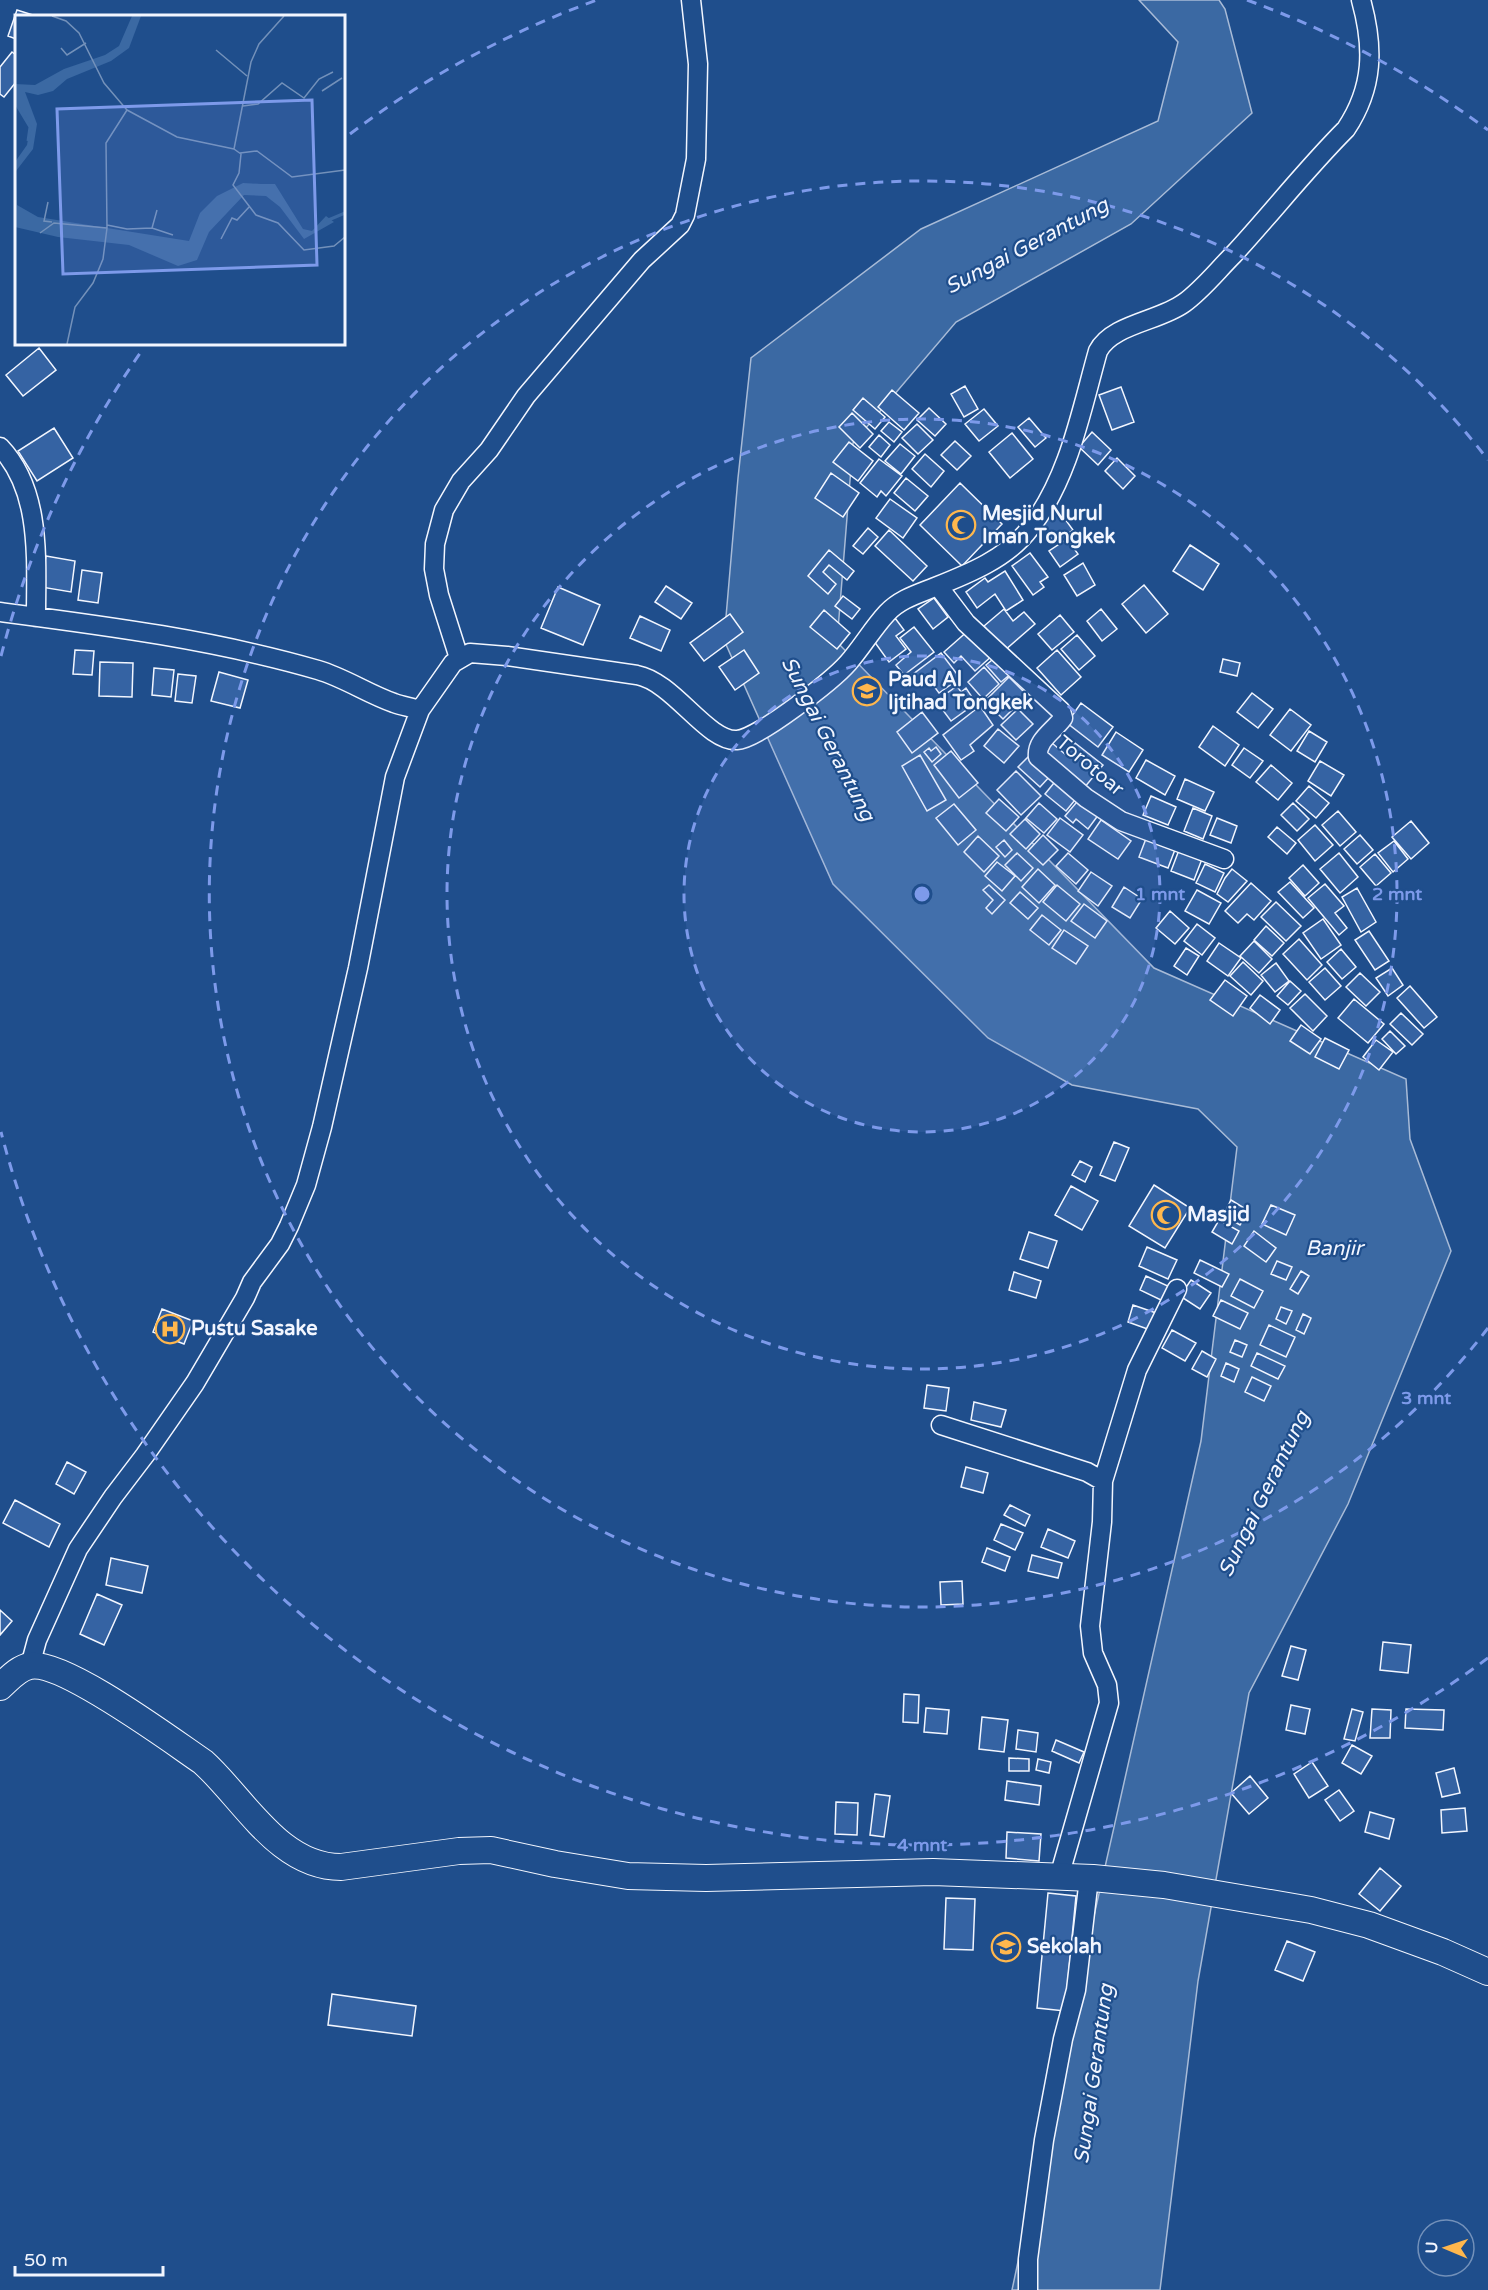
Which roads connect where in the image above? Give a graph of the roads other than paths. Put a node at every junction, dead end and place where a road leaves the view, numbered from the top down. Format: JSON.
{"nodes":[{"id":1,"x":691,"y":0,"type":"edge"},
{"id":2,"x":1361,"y":0,"type":"edge"},
{"id":3,"x":0,"y":447,"type":"edge"},
{"id":4,"x":938,"y":586,"type":"junction"},
{"id":5,"x":0,"y":612,"type":"edge"},
{"id":6,"x":36,"y":617,"type":"junction"},
{"id":7,"x":459,"y":658,"type":"junction"},
{"id":8,"x":420,"y":710,"type":"junction"},
{"id":9,"x":1224,"y":859,"type":"dead end"},
{"id":10,"x":1177,"y":1289,"type":"dead end"},
{"id":11,"x":941,"y":1425,"type":"dead end"},
{"id":12,"x":1102,"y":1481,"type":"junction"},
{"id":13,"x":30,"y":1666,"type":"junction"},
{"id":14,"x":0,"y":1687,"type":"edge"},
{"id":15,"x":1059,"y":1877,"type":"junction"},
{"id":16,"x":1091,"y":1878,"type":"junction"},
{"id":17,"x":1488,"y":1972,"type":"edge"},
{"id":18,"x":1028,"y":2290,"type":"edge"}],
"edges":[{"from":1,"to":7,"type":"street"},
{"from":2,"to":4,"type":"street"},
{"from":3,"to":6,"type":"street"},
{"from":4,"to":7,"type":"street"},
{"from":4,"to":9,"type":"street","name":"Torotoar"},
{"from":5,"to":6,"type":"street"},
{"from":6,"to":8,"type":"street"},
{"from":7,"to":8,"type":"street"},
{"from":8,"to":13,"type":"street"},
{"from":10,"to":12,"type":"street"},
{"from":11,"to":12,"type":"street"},
{"from":12,"to":15,"type":"street"},
{"from":13,"to":14,"type":"street"},
{"from":13,"to":15,"type":"street"},
{"from":15,"to":16,"type":"street"},
{"from":16,"to":17,"type":"street"},
{"from":16,"to":18,"type":"street"}]}
